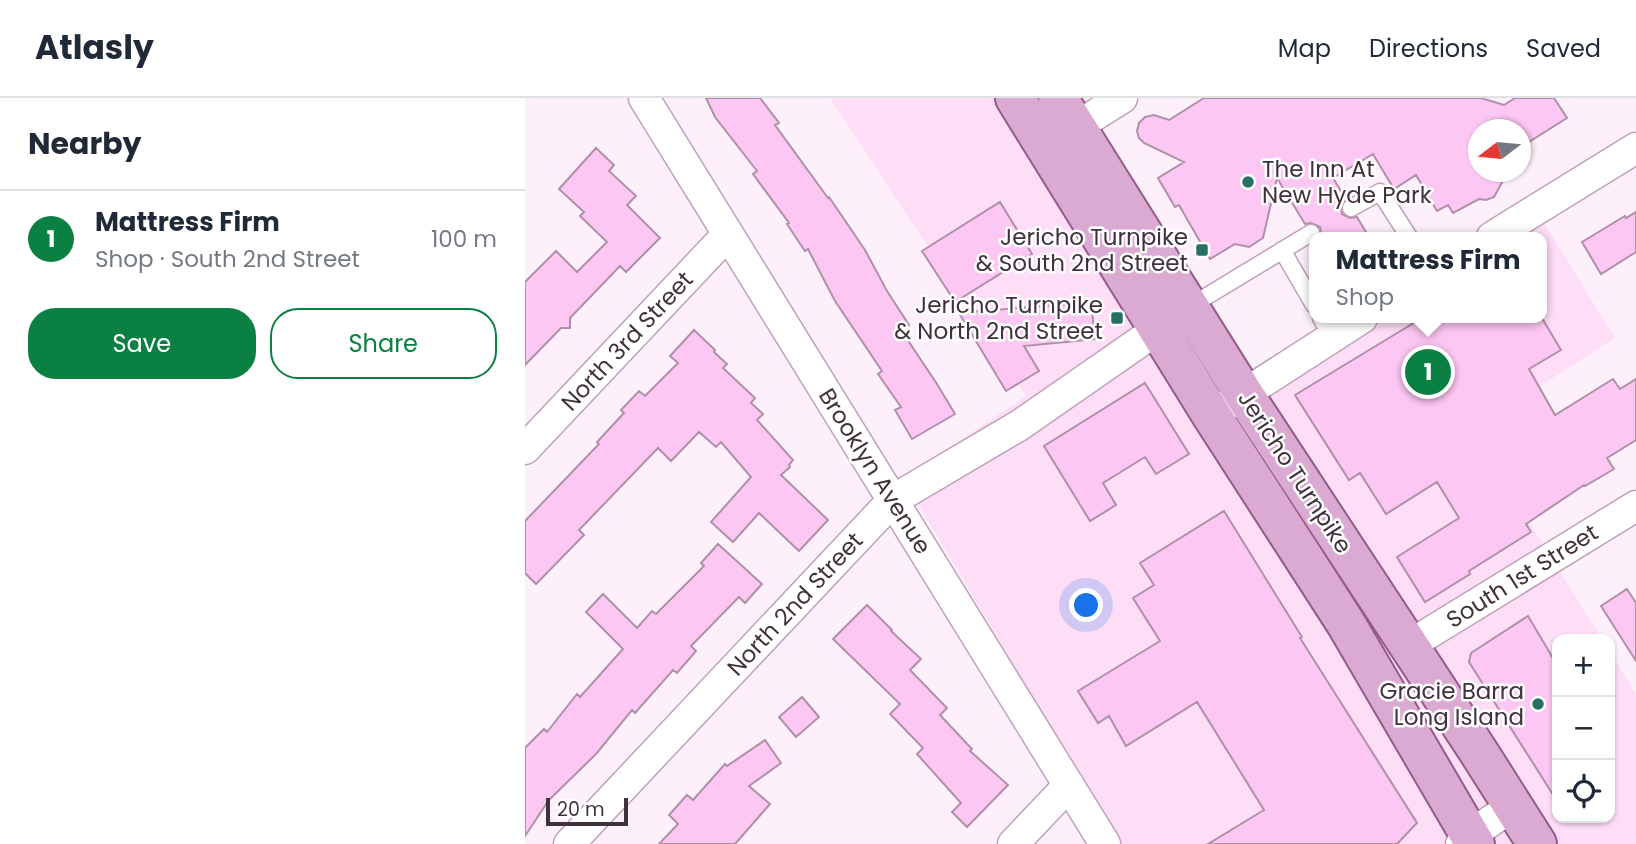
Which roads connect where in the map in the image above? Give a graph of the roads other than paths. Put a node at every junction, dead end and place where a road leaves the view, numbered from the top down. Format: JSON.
{"nodes":[{"id":1,"x":644,"y":98,"type":"edge"},
{"id":2,"x":1015,"y":98,"type":"edge"},
{"id":3,"x":1122,"y":98,"type":"edge"},
{"id":4,"x":1060,"y":124,"type":"edge"},
{"id":5,"x":1636,"y":148,"type":"edge"},
{"id":6,"x":1351,"y":208,"type":"dead end"},
{"id":7,"x":1406,"y":232,"type":"edge"},
{"id":8,"x":1500,"y":232,"type":"edge"},
{"id":9,"x":728,"y":234,"type":"junction"},
{"id":10,"x":1309,"y":234,"type":"edge"},
{"id":11,"x":1282,"y":250,"type":"junction"},
{"id":12,"x":1309,"y":296,"type":"edge"},
{"id":13,"x":1189,"y":307,"type":"junction"},
{"id":14,"x":1327,"y":327,"type":"edge"},
{"id":15,"x":1159,"y":330,"type":"junction"},
{"id":16,"x":1243,"y":393,"type":"junction"},
{"id":17,"x":1212,"y":416,"type":"junction"},
{"id":18,"x":525,"y":449,"type":"edge"},
{"id":19,"x":893,"y":500,"type":"junction"},
{"id":20,"x":1636,"y":506,"type":"edge"},
{"id":21,"x":1408,"y":646,"type":"junction"},
{"id":22,"x":1069,"y":785,"type":"junction"},
{"id":23,"x":1513,"y":806,"type":"junction"},
{"id":24,"x":1469,"y":841,"type":"edge"},
{"id":25,"x":569,"y":844,"type":"edge"},
{"id":26,"x":1013,"y":844,"type":"edge"},
{"id":27,"x":1105,"y":844,"type":"edge"},
{"id":28,"x":1537,"y":844,"type":"edge"}],
"edges":[{"from":1,"to":9,"type":"street","name":"Brooklyn Avenue"},
{"from":2,"to":4,"type":"main road","name":"Jericho Turnpike"},
{"from":3,"to":4,"type":"street"},
{"from":4,"to":13,"type":"main road","name":"Jericho Turnpike"},
{"from":4,"to":15,"type":"main road","name":"Jericho Turnpike"},
{"from":5,"to":8,"type":"street"},
{"from":6,"to":7,"type":"lane"},
{"from":9,"to":18,"type":"street","name":"North 3rd Street"},
{"from":9,"to":19,"type":"street","name":"Brooklyn Avenue"},
{"from":10,"to":11,"type":"lane"},
{"from":11,"to":12,"type":"lane"},
{"from":11,"to":13,"type":"lane"},
{"from":13,"to":15,"type":"street","name":"North 2nd Street"},
{"from":13,"to":16,"type":"main road","name":"Jericho Turnpike"},
{"from":14,"to":16,"type":"street"},
{"from":15,"to":17,"type":"main road","name":"Jericho Turnpike"},
{"from":15,"to":19,"type":"street","name":"North 2nd Street"},
{"from":16,"to":17,"type":"street"},
{"from":16,"to":21,"type":"main road","name":"Jericho Turnpike"},
{"from":17,"to":24,"type":"main road","name":"Jericho Turnpike"},
{"from":19,"to":22,"type":"street","name":"Brooklyn Avenue"},
{"from":19,"to":25,"type":"street","name":"North 2nd Street"},
{"from":20,"to":21,"type":"street","name":"South 1st Street"},
{"from":21,"to":23,"type":"main road","name":"Jericho Turnpike"},
{"from":22,"to":26,"type":"street"},
{"from":22,"to":27,"type":"street","name":"Brooklyn Avenue"},
{"from":23,"to":24,"type":"street"},
{"from":23,"to":28,"type":"main road","name":"Jericho Turnpike"}]}
